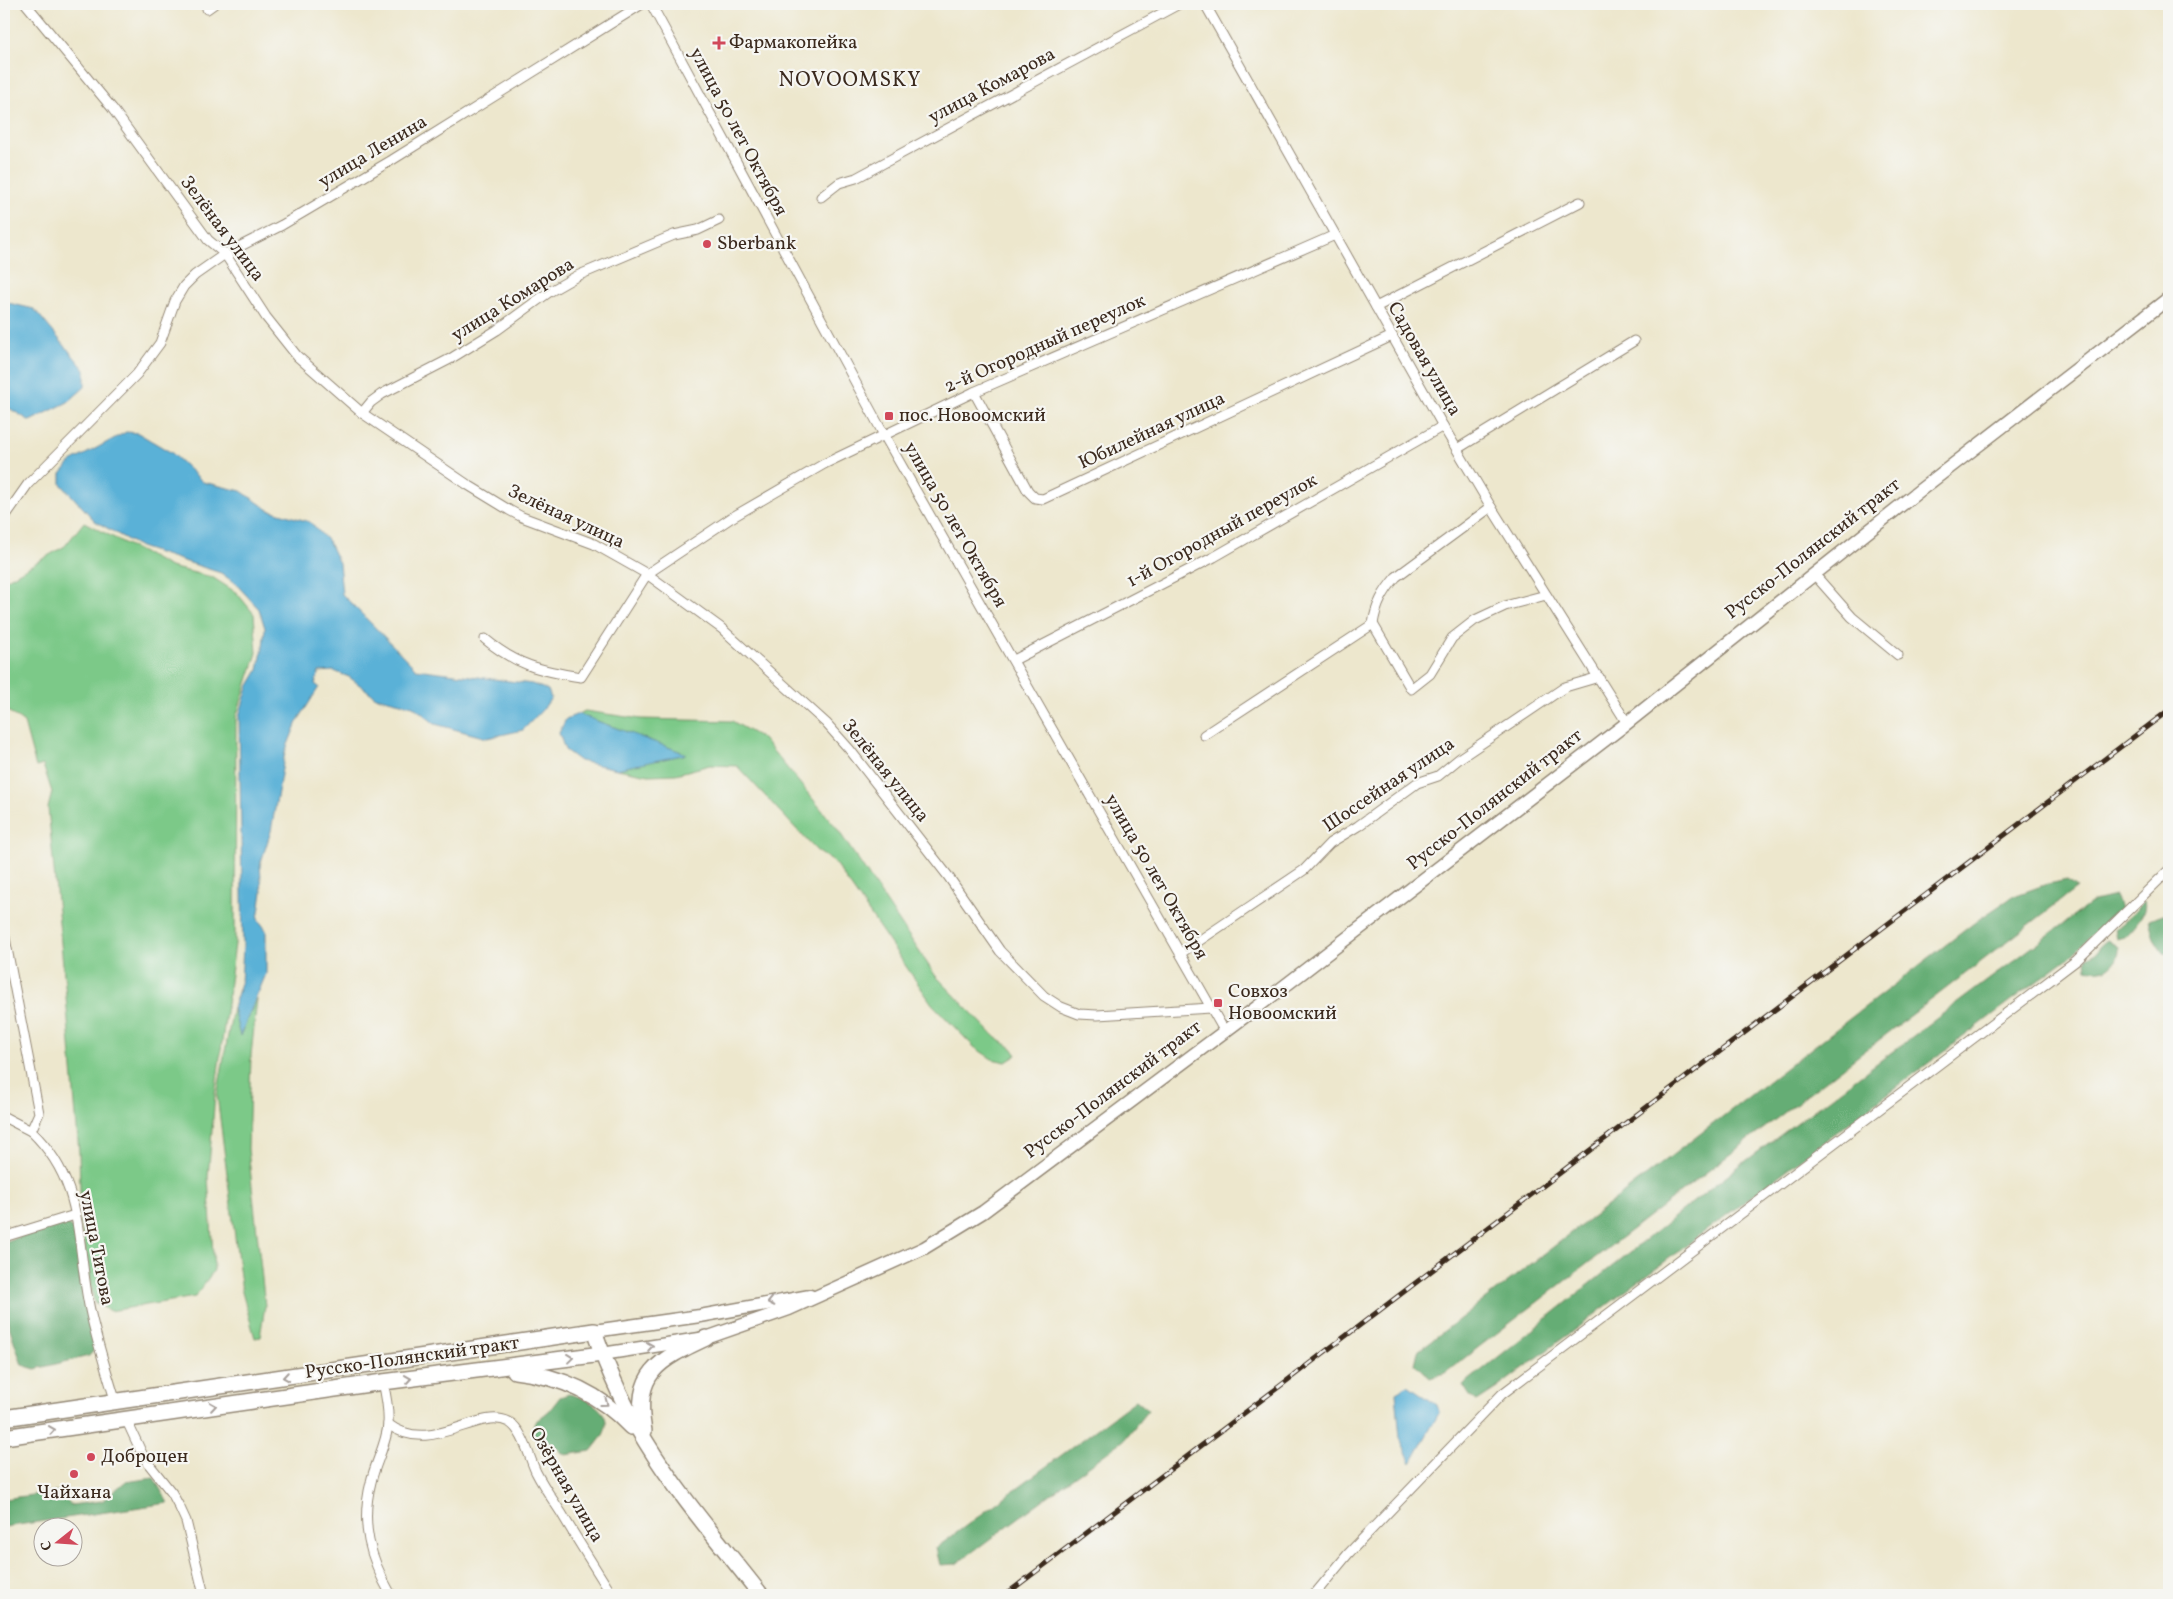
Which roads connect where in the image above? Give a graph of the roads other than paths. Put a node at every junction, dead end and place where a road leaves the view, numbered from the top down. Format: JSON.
{"nodes":[{"id":1,"x":26,"y":4,"type":"edge"},
{"id":2,"x":642,"y":4,"type":"edge"},
{"id":3,"x":651,"y":4,"type":"edge"},
{"id":4,"x":1179,"y":4,"type":"edge"},
{"id":5,"x":1205,"y":4,"type":"edge"},
{"id":6,"x":821,"y":197,"type":"dead end"},
{"id":7,"x":1580,"y":202,"type":"dead end"},
{"id":8,"x":719,"y":220,"type":"dead end"},
{"id":9,"x":1335,"y":234,"type":"junction"},
{"id":10,"x":225,"y":254,"type":"junction"},
{"id":11,"x":2169,"y":298,"type":"edge"},
{"id":12,"x":1376,"y":307,"type":"junction"},
{"id":13,"x":1392,"y":336,"type":"junction"},
{"id":14,"x":1634,"y":341,"type":"dead end"},
{"id":15,"x":974,"y":392,"type":"junction"},
{"id":16,"x":362,"y":413,"type":"junction"},
{"id":17,"x":1443,"y":426,"type":"junction"},
{"id":18,"x":884,"y":436,"type":"junction"},
{"id":19,"x":1457,"y":449,"type":"junction"},
{"id":20,"x":1491,"y":507,"type":"junction"},
{"id":21,"x":4,"y":518,"type":"edge"},
{"id":22,"x":646,"y":574,"type":"junction"},
{"id":23,"x":1814,"y":574,"type":"junction"},
{"id":24,"x":1546,"y":595,"type":"junction"},
{"id":25,"x":1373,"y":624,"type":"junction"},
{"id":26,"x":485,"y":639,"type":"dead end"},
{"id":27,"x":1898,"y":655,"type":"dead end"},
{"id":28,"x":1014,"y":660,"type":"junction"},
{"id":29,"x":1599,"y":677,"type":"junction"},
{"id":30,"x":1627,"y":723,"type":"junction"},
{"id":31,"x":1204,"y":735,"type":"dead end"},
{"id":32,"x":2169,"y":870,"type":"edge"},
{"id":33,"x":4,"y":934,"type":"edge"},
{"id":34,"x":1181,"y":952,"type":"junction"},
{"id":35,"x":1211,"y":1008,"type":"junction"},
{"id":36,"x":1225,"y":1032,"type":"junction"},
{"id":37,"x":4,"y":1117,"type":"edge"},
{"id":38,"x":31,"y":1131,"type":"junction"},
{"id":39,"x":75,"y":1215,"type":"junction"},
{"id":40,"x":4,"y":1237,"type":"edge"},
{"id":41,"x":820,"y":1294,"type":"junction"},
{"id":42,"x":594,"y":1331,"type":"junction"},
{"id":43,"x":706,"y":1338,"type":"junction"},
{"id":44,"x":602,"y":1354,"type":"junction"},
{"id":45,"x":476,"y":1369,"type":"junction"},
{"id":46,"x":382,"y":1382,"type":"junction"},
{"id":47,"x":116,"y":1403,"type":"junction"},
{"id":48,"x":4,"y":1418,"type":"edge"},
{"id":49,"x":126,"y":1419,"type":"junction"},
{"id":50,"x":388,"y":1424,"type":"junction"},
{"id":51,"x":4,"y":1437,"type":"edge"},
{"id":52,"x":646,"y":1442,"type":"junction"},
{"id":53,"x":204,"y":1595,"type":"edge"},
{"id":54,"x":391,"y":1595,"type":"edge"},
{"id":55,"x":612,"y":1595,"type":"edge"},
{"id":56,"x":761,"y":1595,"type":"edge"},
{"id":57,"x":1314,"y":1595,"type":"edge"}],
"edges":[{"from":1,"to":10,"type":"street","name":"Зелёная улица"},
{"from":2,"to":10,"type":"street","name":"улица Ленина"},
{"from":3,"to":18,"type":"street","name":"улица 50 лет Октября"},
{"from":4,"to":6,"type":"street","name":"улица Комарова"},
{"from":5,"to":9,"type":"street","name":"Садовая улица"},
{"from":7,"to":12,"type":"street"},
{"from":8,"to":16,"type":"street","name":"улица Комарова"},
{"from":9,"to":12,"type":"street","name":"Садовая улица"},
{"from":9,"to":15,"type":"street","name":"2-й Огородный переулок"},
{"from":10,"to":16,"type":"street","name":"Зелёная улица"},
{"from":10,"to":21,"type":"street","name":"улица Ленина"},
{"from":11,"to":23,"type":"main road","name":"Русско-Полянский тракт"},
{"from":12,"to":13,"type":"street","name":"Садовая улица"},
{"from":13,"to":15,"type":"street","name":"Юбилейная улица"},
{"from":13,"to":17,"type":"street","name":"Садовая улица"},
{"from":14,"to":19,"type":"street"},
{"from":15,"to":18,"type":"street","name":"2-й Огородный переулок"},
{"from":16,"to":22,"type":"street","name":"Зелёная улица"},
{"from":17,"to":19,"type":"street","name":"Садовая улица"},
{"from":17,"to":28,"type":"street","name":"1-й Огородный переулок"},
{"from":18,"to":22,"type":"street","name":"2-й Огородный переулок"},
{"from":18,"to":28,"type":"street","name":"улица 50 лет Октября"},
{"from":19,"to":20,"type":"street","name":"Садовая улица"},
{"from":20,"to":24,"type":"street","name":"Садовая улица"},
{"from":20,"to":25,"type":"street"},
{"from":22,"to":26,"type":"street"},
{"from":22,"to":35,"type":"street","name":"Зелёная улица"},
{"from":23,"to":27,"type":"street"},
{"from":23,"to":30,"type":"main road","name":"Русско-Полянский тракт"},
{"from":24,"to":25,"type":"street"},
{"from":24,"to":29,"type":"street","name":"Садовая улица"},
{"from":25,"to":31,"type":"street"},
{"from":28,"to":34,"type":"street","name":"улица 50 лет Октября"},
{"from":29,"to":30,"type":"street","name":"Садовая улица"},
{"from":29,"to":34,"type":"street","name":"Шоссейная улица"},
{"from":30,"to":36,"type":"main road","name":"Русско-Полянский тракт"},
{"from":32,"to":57,"type":"street"},
{"from":33,"to":38,"type":"street"},
{"from":34,"to":35,"type":"street","name":"улица 50 лет Октября"},
{"from":35,"to":36,"type":"street","name":"улица 50 лет Октября"},
{"from":36,"to":41,"type":"main road","name":"Русско-Полянский тракт"},
{"from":37,"to":38,"type":"street"},
{"from":38,"to":39,"type":"street","name":"улица Титова"},
{"from":39,"to":40,"type":"street"},
{"from":39,"to":47,"type":"street","name":"улица Титова"},
{"from":41,"to":42,"type":"main road","name":"Русско-Полянский тракт","one_way":true},
{"from":41,"to":43,"type":"main road","name":"Русско-Полянский тракт"},
{"from":42,"to":44,"type":"main road"},
{"from":42,"to":47,"type":"main road","name":"Русско-Полянский тракт","one_way":true},
{"from":44,"to":43,"type":"main road","name":"Русско-Полянский тракт","one_way":true},
{"from":43,"to":52,"type":"main road"},
{"from":45,"to":44,"type":"main road","name":"Русско-Полянский тракт","one_way":true},
{"from":44,"to":52,"type":"main road"},
{"from":46,"to":45,"type":"main road","name":"Русско-Полянский тракт","one_way":true},
{"from":45,"to":52,"type":"main road","one_way":true},
{"from":49,"to":46,"type":"main road","name":"Русско-Полянский тракт","one_way":true},
{"from":46,"to":50,"type":"street"},
{"from":47,"to":48,"type":"main road","name":"Русско-Полянский тракт"},
{"from":51,"to":49,"type":"main road","name":"Русско-Полянский тракт","one_way":true},
{"from":49,"to":53,"type":"street"},
{"from":50,"to":54,"type":"street"},
{"from":50,"to":55,"type":"street","name":"Озёрная улица"},
{"from":52,"to":56,"type":"main road"}]}
